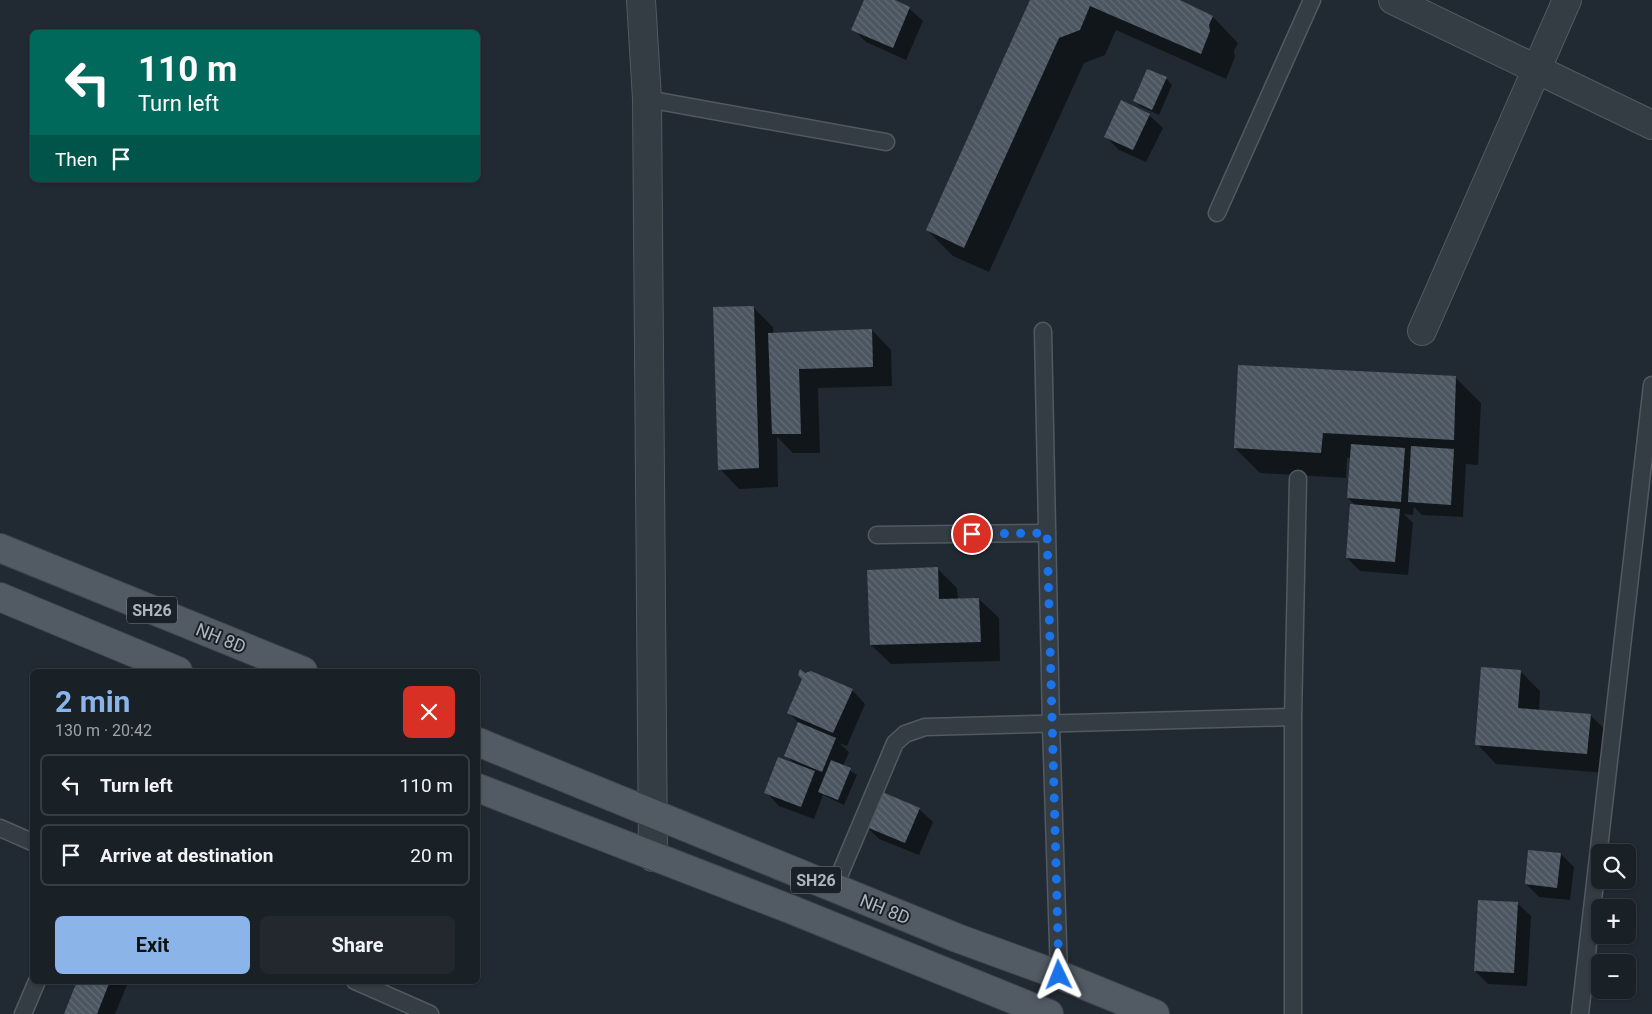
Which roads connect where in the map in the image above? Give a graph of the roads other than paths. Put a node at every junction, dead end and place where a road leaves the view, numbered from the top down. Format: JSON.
{"nodes":[{"id":1,"x":641,"y":0,"type":"edge"},
{"id":2,"x":1312,"y":0,"type":"edge"},
{"id":3,"x":1393,"y":0,"type":"edge"},
{"id":4,"x":1567,"y":0,"type":"edge"},
{"id":5,"x":1537,"y":69,"type":"junction"},
{"id":6,"x":647,"y":99,"type":"junction"},
{"id":7,"x":1652,"y":125,"type":"edge"},
{"id":8,"x":886,"y":142,"type":"dead end"},
{"id":9,"x":1217,"y":213,"type":"dead end"},
{"id":10,"x":1043,"y":331,"type":"dead end"},
{"id":11,"x":1422,"y":331,"type":"dead end"},
{"id":12,"x":1652,"y":385,"type":"edge"},
{"id":13,"x":1298,"y":480,"type":"dead end"},
{"id":14,"x":1047,"y":533,"type":"junction"},
{"id":15,"x":877,"y":536,"type":"dead end"},
{"id":16,"x":0,"y":548,"type":"edge"},
{"id":17,"x":0,"y":596,"type":"edge"},
{"id":18,"x":173,"y":669,"type":"edge"},
{"id":19,"x":298,"y":669,"type":"edge"},
{"id":20,"x":1293,"y":717,"type":"junction"},
{"id":21,"x":1051,"y":725,"type":"junction"},
{"id":22,"x":480,"y":743,"type":"edge"},
{"id":23,"x":480,"y":789,"type":"edge"},
{"id":24,"x":652,"y":813,"type":"junction"},
{"id":25,"x":0,"y":828,"type":"edge"},
{"id":26,"x":30,"y":841,"type":"edge"},
{"id":27,"x":653,"y":857,"type":"junction"},
{"id":28,"x":834,"y":888,"type":"junction"},
{"id":29,"x":1059,"y":975,"type":"junction"},
{"id":30,"x":36,"y":984,"type":"edge"},
{"id":31,"x":362,"y":984,"type":"edge"},
{"id":32,"x":23,"y":1014,"type":"edge"},
{"id":33,"x":430,"y":1014,"type":"edge"},
{"id":34,"x":1049,"y":1014,"type":"edge"},
{"id":35,"x":1155,"y":1014,"type":"edge"},
{"id":36,"x":1293,"y":1014,"type":"edge"},
{"id":37,"x":1580,"y":1014,"type":"edge"}],
"edges":[{"from":1,"to":6,"type":"street"},
{"from":2,"to":9,"type":"lane"},
{"from":3,"to":5,"type":"street"},
{"from":4,"to":5,"type":"street"},
{"from":5,"to":7,"type":"street"},
{"from":5,"to":11,"type":"street"},
{"from":6,"to":8,"type":"lane"},
{"from":6,"to":24,"type":"street"},
{"from":10,"to":14,"type":"lane"},
{"from":12,"to":37,"type":"lane"},
{"from":13,"to":20,"type":"lane"},
{"from":14,"to":15,"type":"lane"},
{"from":14,"to":21,"type":"lane"},
{"from":16,"to":19,"type":"main road","name":"NH 8D","number":"SH26"},
{"from":17,"to":18,"type":"main road","number":"SH26"},
{"from":20,"to":21,"type":"lane"},
{"from":20,"to":36,"type":"lane"},
{"from":21,"to":28,"type":"lane"},
{"from":21,"to":29,"type":"lane"},
{"from":22,"to":24,"type":"main road","name":"NH 8D","number":"SH26"},
{"from":23,"to":27,"type":"main road","name":"NH 8D","number":"SH26"},
{"from":24,"to":27,"type":"street"},
{"from":24,"to":28,"type":"main road","name":"NH 8D","number":"SH26"},
{"from":25,"to":26,"type":"lane"},
{"from":27,"to":34,"type":"main road","name":"NH 8D","number":"SH26"},
{"from":28,"to":29,"type":"main road","name":"NH 8D","number":"SH26"},
{"from":29,"to":35,"type":"main road","name":"NH 8D","number":"SH26"},
{"from":30,"to":32,"type":"lane"},
{"from":31,"to":33,"type":"lane"}]}
